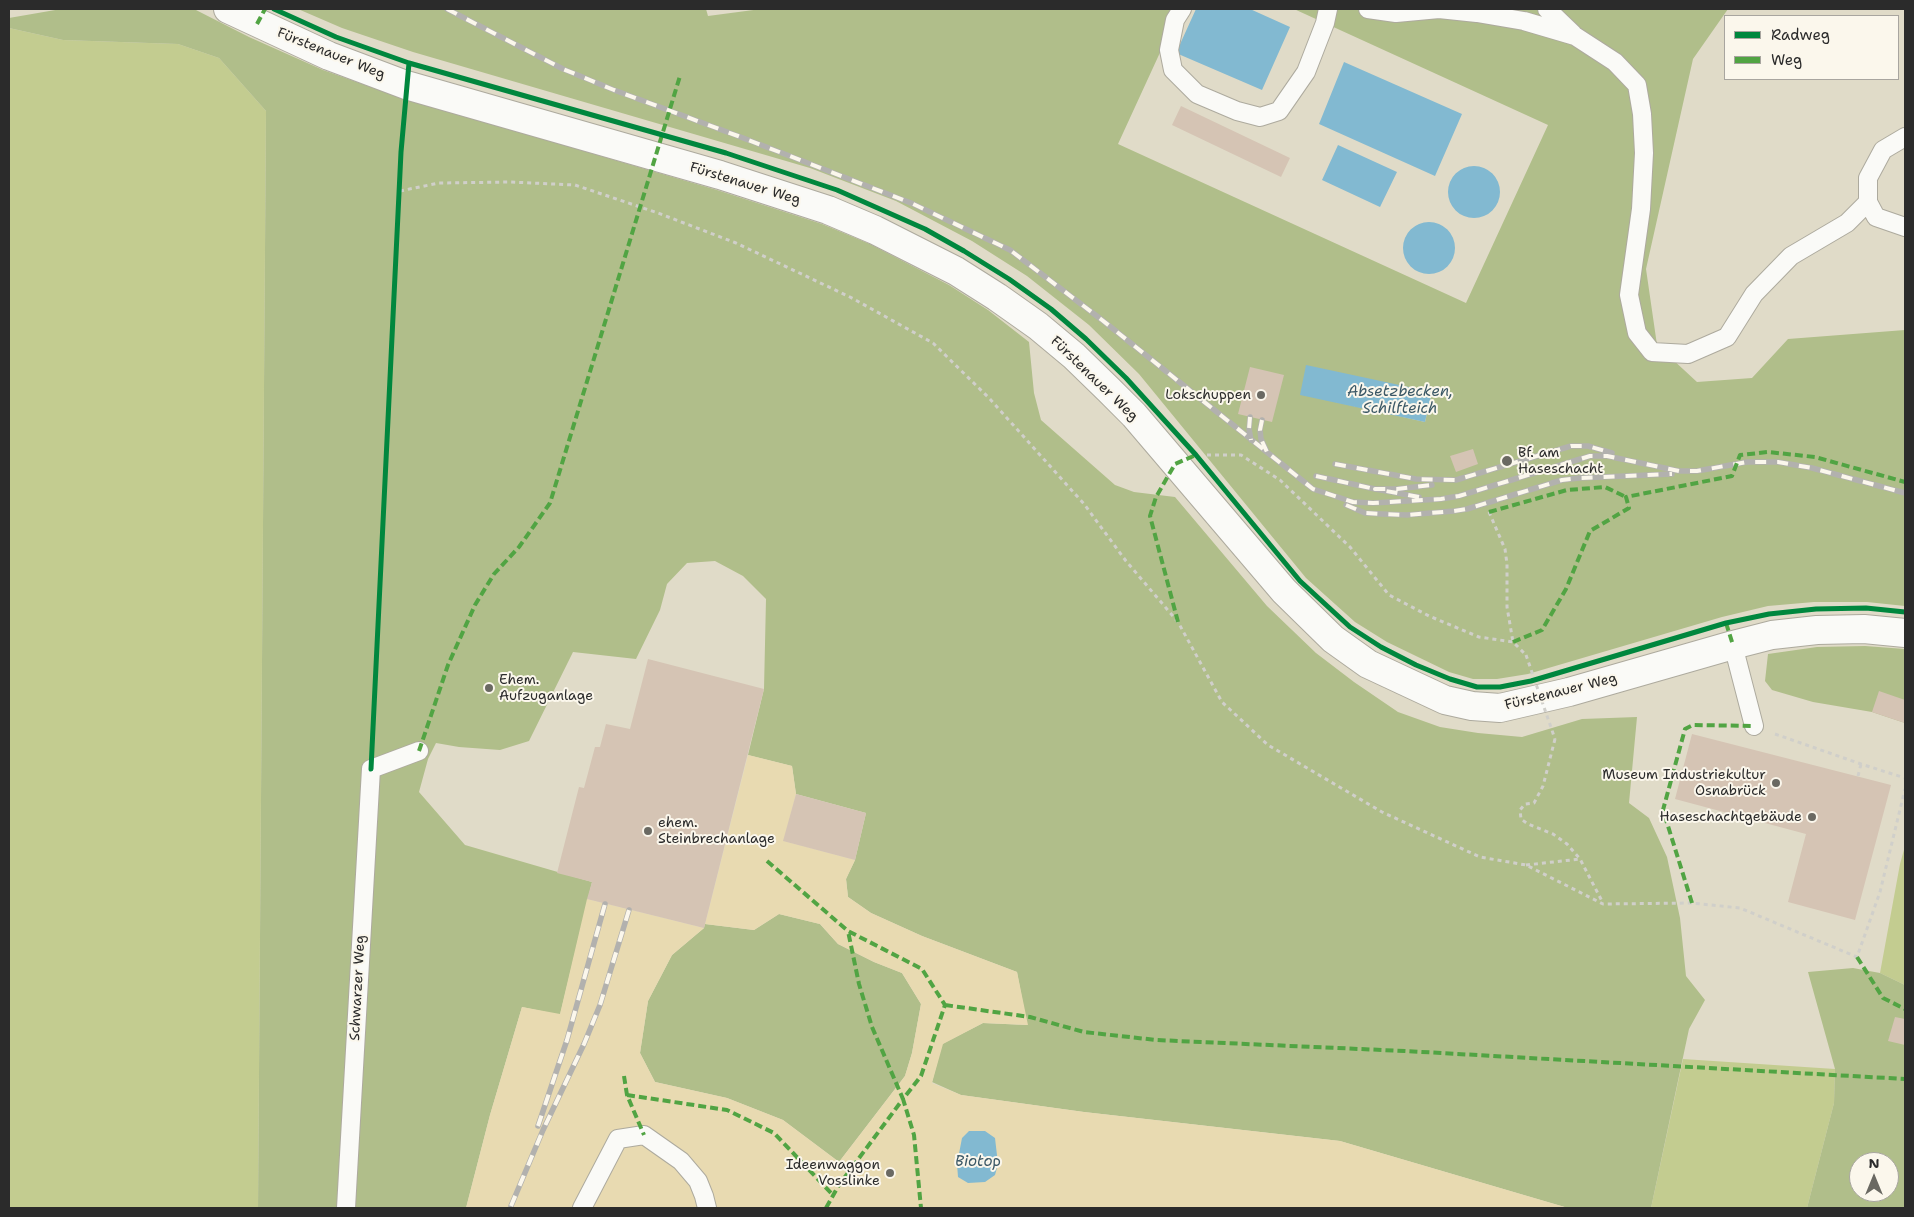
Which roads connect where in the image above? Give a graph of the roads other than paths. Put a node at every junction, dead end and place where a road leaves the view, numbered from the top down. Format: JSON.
{"nodes":[{"id":1,"x":228,"y":9,"type":"edge"},
{"id":2,"x":1182,"y":9,"type":"edge"},
{"id":3,"x":1328,"y":9,"type":"edge"},
{"id":4,"x":1368,"y":9,"type":"edge"},
{"id":5,"x":1547,"y":9,"type":"edge"},
{"id":6,"x":1473,"y":11,"type":"edge"},
{"id":7,"x":1575,"y":36,"type":"junction"},
{"id":8,"x":1905,"y":137,"type":"edge"},
{"id":9,"x":1868,"y":202,"type":"junction"},
{"id":10,"x":1905,"y":227,"type":"edge"},
{"id":11,"x":1905,"y":633,"type":"edge"},
{"id":12,"x":1733,"y":645,"type":"junction"},
{"id":13,"x":1754,"y":726,"type":"road end"},
{"id":14,"x":419,"y":751,"type":"dead end"},
{"id":15,"x":346,"y":1208,"type":"edge"},
{"id":16,"x":582,"y":1208,"type":"edge"},
{"id":17,"x":707,"y":1208,"type":"edge"}],
"edges":[{"from":1,"to":12,"type":"street","name":"Fürstenauer Weg"},
{"from":2,"to":3,"type":"lane"},
{"from":4,"to":6,"type":"lane"},
{"from":5,"to":7,"type":"lane"},
{"from":6,"to":7,"type":"lane"},
{"from":7,"to":9,"type":"lane"},
{"from":8,"to":9,"type":"lane"},
{"from":9,"to":10,"type":"lane"},
{"from":11,"to":12,"type":"street","name":"Fürstenauer Weg"},
{"from":12,"to":13,"type":"lane"},
{"from":14,"to":15,"type":"lane","name":"Schwarzer Weg"},
{"from":16,"to":17,"type":"lane"}]}
